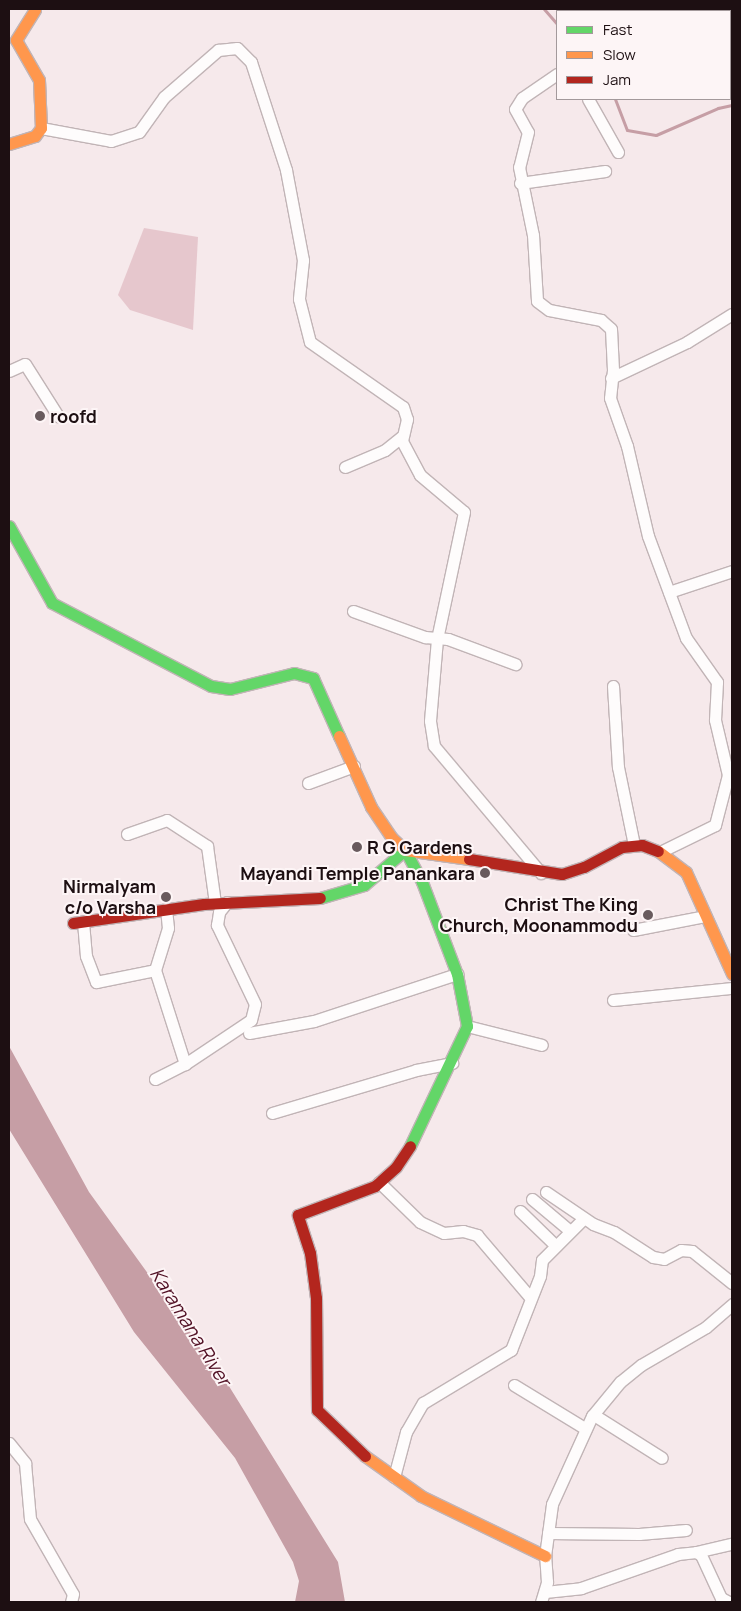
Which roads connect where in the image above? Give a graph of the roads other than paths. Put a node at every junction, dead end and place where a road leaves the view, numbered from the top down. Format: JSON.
{"nodes":[{"id":1,"x":35,"y":9,"type":"edge"},
{"id":2,"x":12,"y":41,"type":"edge"},
{"id":3,"x":556,"y":75,"type":"edge"},
{"id":4,"x":589,"y":100,"type":"edge"},
{"id":5,"x":41,"y":128,"type":"junction"},
{"id":6,"x":9,"y":144,"type":"edge"},
{"id":7,"x":618,"y":152,"type":"dead end"},
{"id":8,"x":605,"y":171,"type":"dead end"},
{"id":9,"x":520,"y":183,"type":"junction"},
{"id":10,"x":732,"y":314,"type":"edge"},
{"id":11,"x":9,"y":371,"type":"edge"},
{"id":12,"x":611,"y":378,"type":"junction"},
{"id":13,"x":58,"y":416,"type":"dead end"},
{"id":14,"x":402,"y":436,"type":"junction"},
{"id":15,"x":345,"y":467,"type":"dead end"},
{"id":16,"x":9,"y":526,"type":"edge"},
{"id":17,"x":732,"y":571,"type":"edge"},
{"id":18,"x":669,"y":592,"type":"junction"},
{"id":19,"x":353,"y":611,"type":"dead end"},
{"id":20,"x":437,"y":639,"type":"junction"},
{"id":21,"x":515,"y":664,"type":"dead end"},
{"id":22,"x":613,"y":686,"type":"dead end"},
{"id":23,"x":354,"y":766,"type":"junction"},
{"id":24,"x":308,"y":783,"type":"dead end"},
{"id":25,"x":127,"y":834,"type":"dead end"},
{"id":26,"x":634,"y":845,"type":"junction"},
{"id":27,"x":405,"y":850,"type":"junction"},
{"id":28,"x":660,"y":852,"type":"junction"},
{"id":29,"x":542,"y":873,"type":"junction"},
{"id":30,"x":227,"y":902,"type":"junction"},
{"id":31,"x":215,"y":903,"type":"junction"},
{"id":32,"x":166,"y":909,"type":"junction"},
{"id":33,"x":706,"y":916,"type":"junction"},
{"id":34,"x":633,"y":930,"type":"dead end"},
{"id":35,"x":728,"y":956,"type":"edge"},
{"id":36,"x":155,"y":970,"type":"junction"},
{"id":37,"x":457,"y":974,"type":"junction"},
{"id":38,"x":732,"y":974,"type":"edge"},
{"id":39,"x":732,"y":988,"type":"edge"},
{"id":40,"x":613,"y":1000,"type":"dead end"},
{"id":41,"x":467,"y":1026,"type":"junction"},
{"id":42,"x":248,"y":1033,"type":"dead end"},
{"id":43,"x":542,"y":1045,"type":"dead end"},
{"id":44,"x":452,"y":1063,"type":"junction"},
{"id":45,"x":186,"y":1064,"type":"junction"},
{"id":46,"x":155,"y":1079,"type":"dead end"},
{"id":47,"x":272,"y":1114,"type":"dead end"},
{"id":48,"x":379,"y":1182,"type":"junction"},
{"id":49,"x":546,"y":1192,"type":"dead end"},
{"id":50,"x":532,"y":1200,"type":"dead end"},
{"id":51,"x":520,"y":1212,"type":"dead end"},
{"id":52,"x":584,"y":1218,"type":"junction"},
{"id":53,"x":569,"y":1230,"type":"junction"},
{"id":54,"x":554,"y":1245,"type":"junction"},
{"id":55,"x":732,"y":1283,"type":"edge"},
{"id":56,"x":529,"y":1296,"type":"dead end"},
{"id":57,"x":732,"y":1304,"type":"edge"},
{"id":58,"x":514,"y":1385,"type":"dead end"},
{"id":59,"x":594,"y":1414,"type":"junction"},
{"id":60,"x":586,"y":1429,"type":"junction"},
{"id":61,"x":9,"y":1443,"type":"edge"},
{"id":62,"x":662,"y":1458,"type":"dead end"},
{"id":63,"x":394,"y":1477,"type":"junction"},
{"id":64,"x":686,"y":1530,"type":"dead end"},
{"id":65,"x":548,"y":1533,"type":"junction"},
{"id":66,"x":732,"y":1544,"type":"edge"},
{"id":67,"x":696,"y":1552,"type":"junction"},
{"id":68,"x":546,"y":1556,"type":"junction"},
{"id":69,"x":543,"y":1597,"type":"edge"},
{"id":70,"x":71,"y":1602,"type":"edge"},
{"id":71,"x":729,"y":1602,"type":"edge"}],
"edges":[{"from":1,"to":2,"type":"street"},
{"from":2,"to":5,"type":"street"},
{"from":3,"to":9,"type":"street"},
{"from":4,"to":7,"type":"street"},
{"from":5,"to":6,"type":"street"},
{"from":5,"to":14,"type":"street"},
{"from":8,"to":9,"type":"street"},
{"from":9,"to":12,"type":"street"},
{"from":10,"to":12,"type":"street"},
{"from":11,"to":13,"type":"street"},
{"from":12,"to":18,"type":"street"},
{"from":14,"to":15,"type":"street"},
{"from":14,"to":20,"type":"street"},
{"from":16,"to":23,"type":"street"},
{"from":17,"to":18,"type":"street"},
{"from":18,"to":28,"type":"street"},
{"from":19,"to":20,"type":"street"},
{"from":20,"to":21,"type":"street"},
{"from":20,"to":29,"type":"street"},
{"from":22,"to":26,"type":"street"},
{"from":23,"to":24,"type":"street"},
{"from":23,"to":27,"type":"street"},
{"from":25,"to":31,"type":"street"},
{"from":26,"to":28,"type":"street"},
{"from":26,"to":29,"type":"street"},
{"from":27,"to":29,"type":"street"},
{"from":27,"to":30,"type":"street"},
{"from":27,"to":37,"type":"street"},
{"from":28,"to":33,"type":"street"},
{"from":30,"to":31,"type":"street"},
{"from":30,"to":45,"type":"street"},
{"from":31,"to":32,"type":"street"},
{"from":32,"to":36,"type":"street"},
{"from":32,"to":36,"type":"street"},
{"from":33,"to":34,"type":"street"},
{"from":33,"to":35,"type":"street"},
{"from":35,"to":38,"type":"street"},
{"from":36,"to":45,"type":"street"},
{"from":37,"to":41,"type":"street"},
{"from":37,"to":42,"type":"street"},
{"from":39,"to":40,"type":"street"},
{"from":41,"to":43,"type":"street"},
{"from":41,"to":44,"type":"street"},
{"from":44,"to":47,"type":"street"},
{"from":44,"to":48,"type":"street"},
{"from":45,"to":46,"type":"street"},
{"from":48,"to":56,"type":"street"},
{"from":48,"to":63,"type":"street"},
{"from":49,"to":52,"type":"street"},
{"from":50,"to":53,"type":"street"},
{"from":51,"to":54,"type":"street"},
{"from":52,"to":53,"type":"street"},
{"from":52,"to":55,"type":"street"},
{"from":53,"to":54,"type":"street"},
{"from":54,"to":63,"type":"street"},
{"from":57,"to":59,"type":"street"},
{"from":58,"to":60,"type":"street"},
{"from":59,"to":60,"type":"street"},
{"from":59,"to":62,"type":"street"},
{"from":60,"to":65,"type":"street"},
{"from":61,"to":70,"type":"street"},
{"from":63,"to":68,"type":"street"},
{"from":64,"to":65,"type":"street"},
{"from":65,"to":68,"type":"street"},
{"from":66,"to":67,"type":"street"},
{"from":67,"to":69,"type":"street"},
{"from":67,"to":71,"type":"street"},
{"from":68,"to":69,"type":"street"}]}
